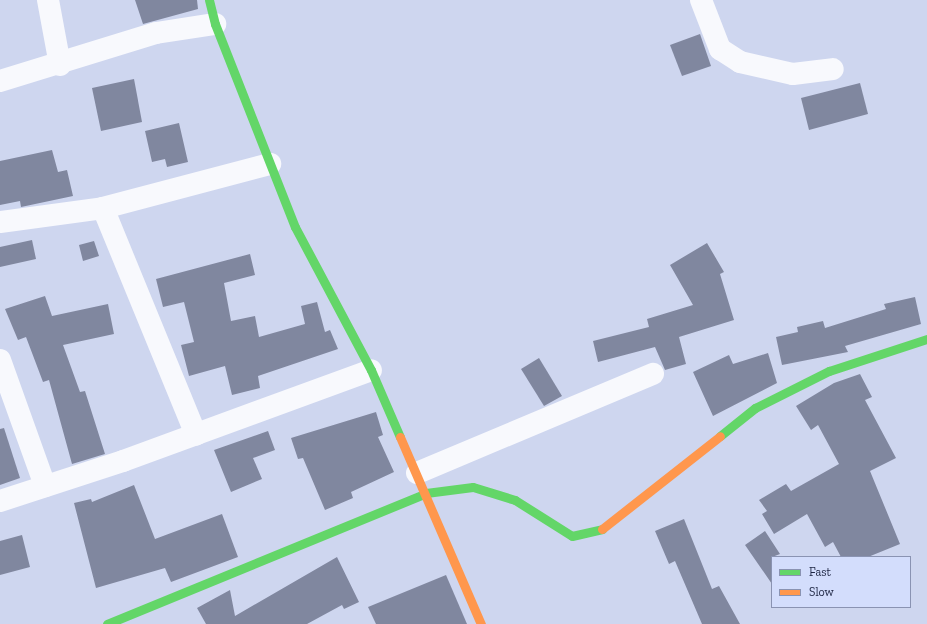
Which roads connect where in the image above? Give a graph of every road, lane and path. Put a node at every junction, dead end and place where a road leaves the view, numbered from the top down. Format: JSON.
{"nodes":[{"id":1,"x":48,"y":0,"type":"edge"},
{"id":2,"x":209,"y":0,"type":"edge"},
{"id":3,"x":701,"y":0,"type":"edge"},
{"id":4,"x":215,"y":24,"type":"junction"},
{"id":5,"x":60,"y":65,"type":"junction"},
{"id":6,"x":833,"y":69,"type":"dead end"},
{"id":7,"x":0,"y":81,"type":"edge"},
{"id":8,"x":270,"y":164,"type":"junction"},
{"id":9,"x":103,"y":208,"type":"junction"},
{"id":10,"x":0,"y":222,"type":"edge"},
{"id":11,"x":927,"y":339,"type":"edge"},
{"id":12,"x":0,"y":360,"type":"edge"},
{"id":13,"x":371,"y":370,"type":"junction"},
{"id":14,"x":653,"y":374,"type":"dead end"},
{"id":15,"x":196,"y":435,"type":"junction"},
{"id":16,"x":417,"y":473,"type":"junction"},
{"id":17,"x":45,"y":486,"type":"junction"},
{"id":18,"x":426,"y":493,"type":"junction"},
{"id":19,"x":0,"y":501,"type":"edge"},
{"id":20,"x":107,"y":624,"type":"edge"},
{"id":21,"x":481,"y":624,"type":"edge"}],
"edges":[{"from":1,"to":5,"type":"street"},
{"from":2,"to":4,"type":"street"},
{"from":3,"to":6,"type":"street"},
{"from":4,"to":5,"type":"street"},
{"from":4,"to":8,"type":"street"},
{"from":5,"to":7,"type":"street"},
{"from":8,"to":9,"type":"street"},
{"from":8,"to":13,"type":"street"},
{"from":9,"to":10,"type":"street"},
{"from":9,"to":15,"type":"street"},
{"from":11,"to":18,"type":"street"},
{"from":12,"to":17,"type":"street"},
{"from":13,"to":15,"type":"street"},
{"from":13,"to":16,"type":"street"},
{"from":14,"to":16,"type":"street"},
{"from":15,"to":17,"type":"street"},
{"from":16,"to":18,"type":"street"},
{"from":17,"to":19,"type":"street"},
{"from":18,"to":20,"type":"street"},
{"from":18,"to":21,"type":"street"}]}
